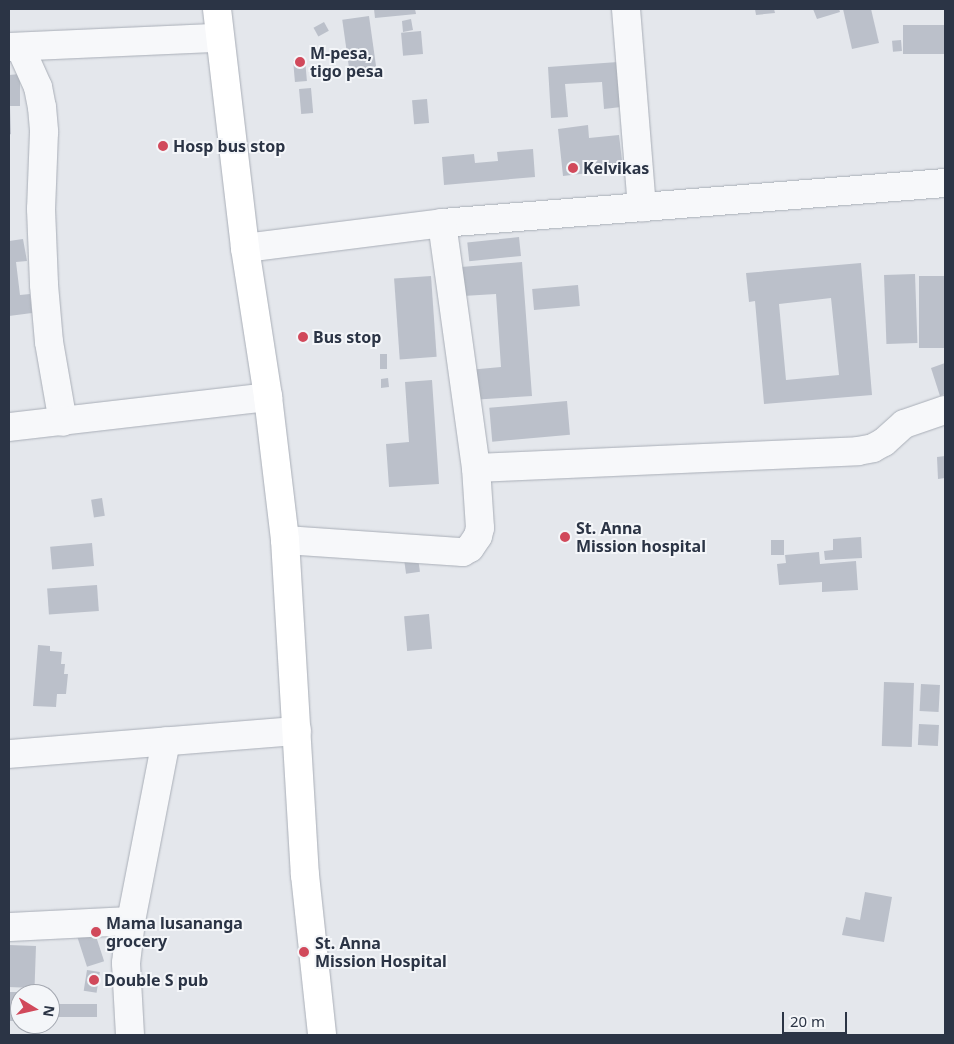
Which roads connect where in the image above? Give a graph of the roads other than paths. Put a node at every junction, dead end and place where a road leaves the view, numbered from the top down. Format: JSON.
{"nodes":[{"id":1,"x":217,"y":9,"type":"edge"},
{"id":2,"x":626,"y":9,"type":"edge"},
{"id":3,"x":219,"y":38,"type":"junction"},
{"id":4,"x":14,"y":47,"type":"edge"},
{"id":5,"x":945,"y":182,"type":"edge"},
{"id":6,"x":642,"y":207,"type":"junction"},
{"id":7,"x":442,"y":223,"type":"junction"},
{"id":8,"x":245,"y":248,"type":"junction"},
{"id":9,"x":268,"y":397,"type":"junction"},
{"id":10,"x":945,"y":410,"type":"edge"},
{"id":11,"x":63,"y":422,"type":"junction"},
{"id":12,"x":9,"y":427,"type":"edge"},
{"id":13,"x":476,"y":468,"type":"junction"},
{"id":14,"x":285,"y":540,"type":"junction"},
{"id":15,"x":297,"y":730,"type":"junction"},
{"id":16,"x":166,"y":742,"type":"junction"},
{"id":17,"x":9,"y":754,"type":"edge"},
{"id":18,"x":131,"y":921,"type":"junction"},
{"id":19,"x":9,"y":928,"type":"edge"},
{"id":20,"x":130,"y":1035,"type":"edge"},
{"id":21,"x":322,"y":1035,"type":"edge"}],
"edges":[{"from":1,"to":3,"type":"highway"},
{"from":2,"to":6,"type":"street"},
{"from":3,"to":4,"type":"street"},
{"from":3,"to":8,"type":"highway"},
{"from":4,"to":11,"type":"street"},
{"from":5,"to":6,"type":"street"},
{"from":6,"to":7,"type":"street"},
{"from":7,"to":8,"type":"street"},
{"from":7,"to":13,"type":"street"},
{"from":8,"to":9,"type":"highway"},
{"from":9,"to":11,"type":"street"},
{"from":9,"to":14,"type":"highway"},
{"from":10,"to":13,"type":"street"},
{"from":11,"to":12,"type":"street"},
{"from":13,"to":14,"type":"street"},
{"from":14,"to":15,"type":"highway"},
{"from":15,"to":16,"type":"street"},
{"from":15,"to":21,"type":"highway"},
{"from":16,"to":17,"type":"street"},
{"from":16,"to":18,"type":"street"},
{"from":18,"to":19,"type":"street"},
{"from":18,"to":20,"type":"street"}]}
